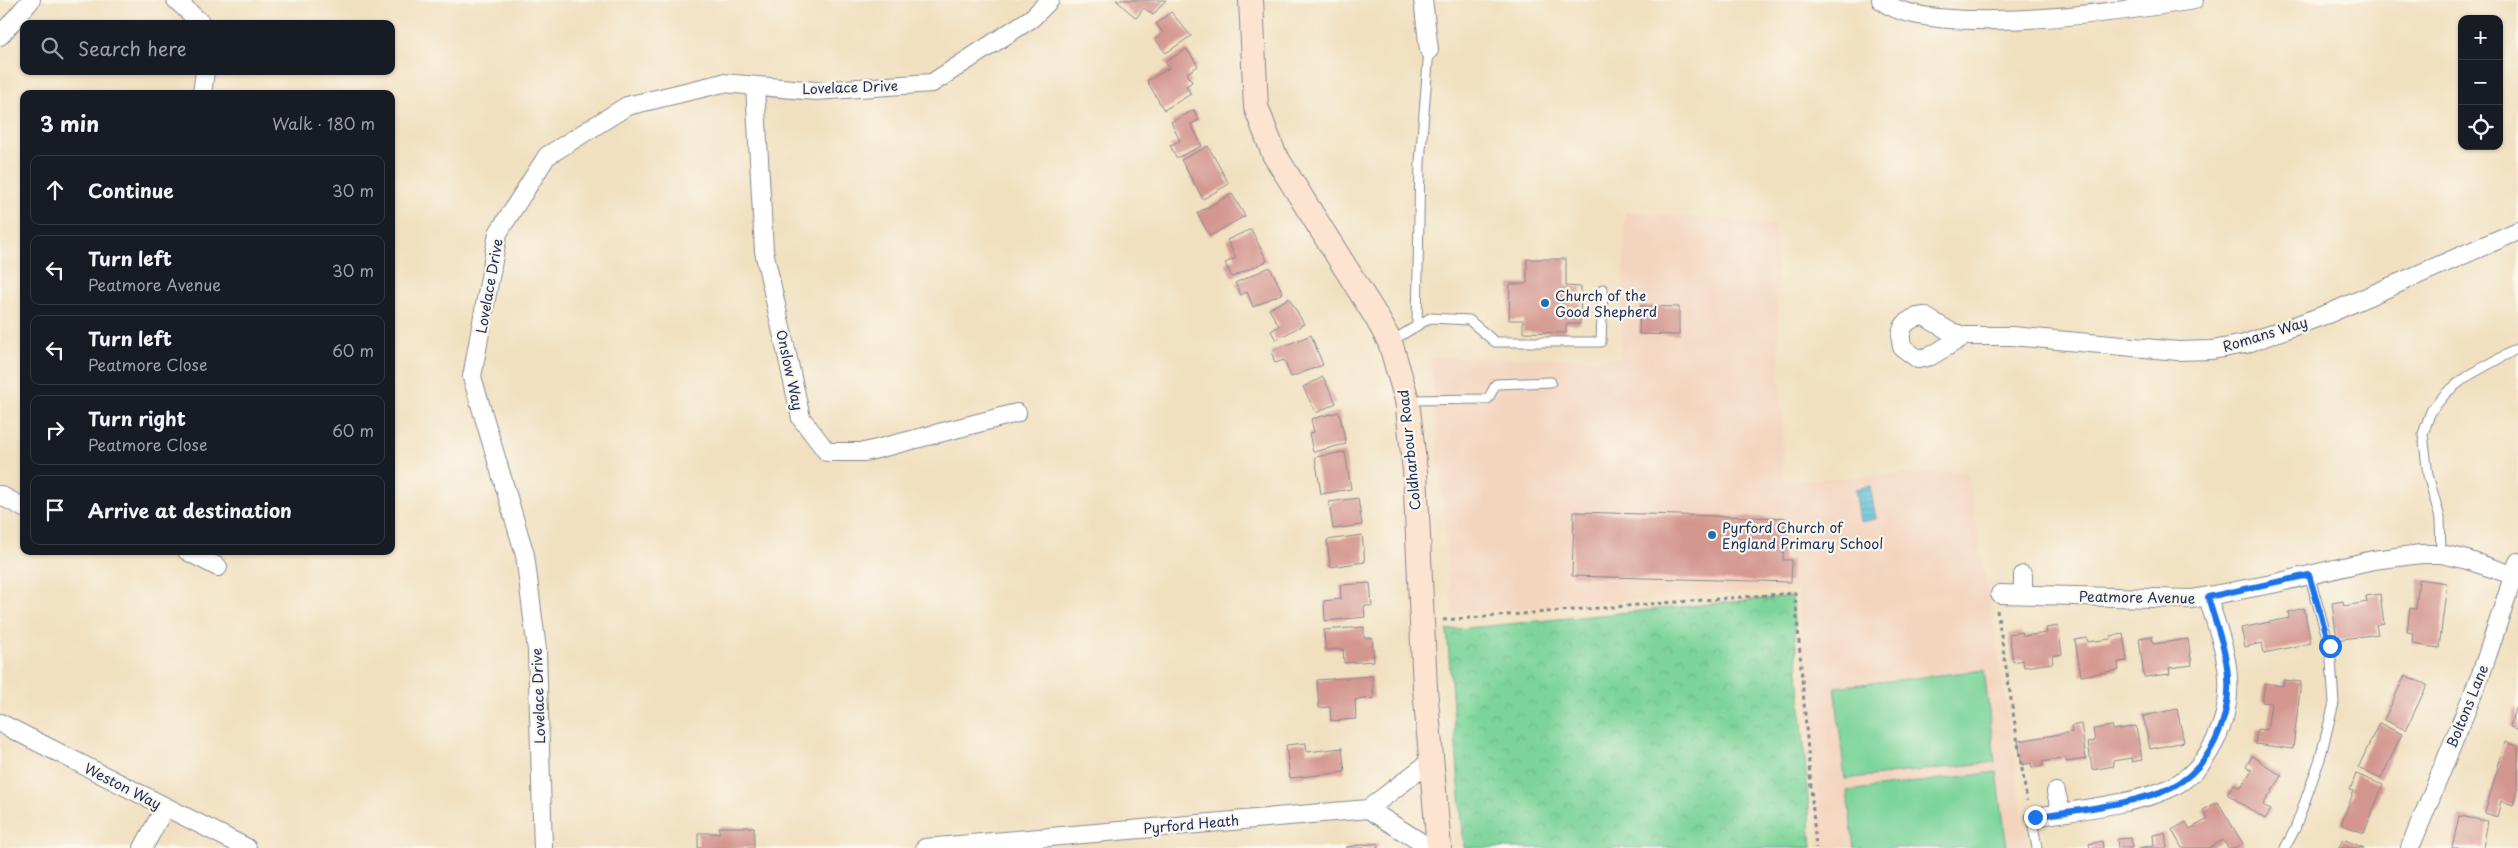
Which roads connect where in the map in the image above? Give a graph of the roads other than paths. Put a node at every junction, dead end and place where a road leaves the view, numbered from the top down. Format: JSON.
{"nodes":[{"id":1,"x":31,"y":0,"type":"edge"},
{"id":2,"x":176,"y":0,"type":"edge"},
{"id":3,"x":1050,"y":0,"type":"edge"},
{"id":4,"x":1251,"y":0,"type":"edge"},
{"id":5,"x":1423,"y":0,"type":"edge"},
{"id":6,"x":1881,"y":0,"type":"edge"},
{"id":7,"x":2194,"y":0,"type":"edge"},
{"id":8,"x":198,"y":20,"type":"edge"},
{"id":9,"x":0,"y":36,"type":"edge"},
{"id":10,"x":1429,"y":50,"type":"joint"},
{"id":11,"x":204,"y":75,"type":"edge"},
{"id":12,"x":755,"y":86,"type":"junction"},
{"id":13,"x":203,"y":90,"type":"edge"},
{"id":14,"x":2518,"y":231,"type":"edge"},
{"id":15,"x":1603,"y":290,"type":"dead end"},
{"id":16,"x":1417,"y":326,"type":"junction"},
{"id":17,"x":1964,"y":336,"type":"dead end"},
{"id":18,"x":1390,"y":342,"type":"junction"},
{"id":19,"x":2518,"y":348,"type":"edge"},
{"id":20,"x":1551,"y":382,"type":"dead end"},
{"id":21,"x":1407,"y":400,"type":"junction"},
{"id":22,"x":1017,"y":413,"type":"dead end"},
{"id":23,"x":0,"y":495,"type":"edge"},
{"id":24,"x":20,"y":506,"type":"edge"},
{"id":25,"x":2442,"y":554,"type":"junction"},
{"id":26,"x":195,"y":555,"type":"edge"},
{"id":27,"x":218,"y":567,"type":"dead end"},
{"id":28,"x":2515,"y":568,"type":"edge"},
{"id":29,"x":2023,"y":575,"type":"dead end"},
{"id":30,"x":2309,"y":575,"type":"junction"},
{"id":31,"x":2000,"y":594,"type":"road end"},
{"id":32,"x":2023,"y":594,"type":"junction"},
{"id":33,"x":2208,"y":597,"type":"junction"},
{"id":34,"x":0,"y":723,"type":"edge"},
{"id":35,"x":1431,"y":761,"type":"junction"},
{"id":36,"x":2056,"y":792,"type":"dead end"},
{"id":37,"x":165,"y":807,"type":"junction"},
{"id":38,"x":1368,"y":809,"type":"junction"},
{"id":39,"x":2061,"y":812,"type":"junction"},
{"id":40,"x":2035,"y":817,"type":"joint"},
{"id":41,"x":143,"y":848,"type":"edge"},
{"id":42,"x":247,"y":848,"type":"edge"},
{"id":43,"x":543,"y":848,"type":"edge"},
{"id":44,"x":925,"y":848,"type":"edge"},
{"id":45,"x":1430,"y":848,"type":"edge"},
{"id":46,"x":1439,"y":848,"type":"edge"},
{"id":47,"x":2037,"y":848,"type":"edge"},
{"id":48,"x":2285,"y":848,"type":"edge"},
{"id":49,"x":2410,"y":848,"type":"edge"}],
"edges":[{"from":1,"to":9,"type":"street"},
{"from":2,"to":8,"type":"street"},
{"from":3,"to":12,"type":"street","name":"Lovelace Drive"},
{"from":4,"to":18,"type":"main road","name":"Coldharbour Road"},
{"from":5,"to":10,"type":"street"},
{"from":6,"to":7,"type":"street"},
{"from":10,"to":16,"type":"lane"},
{"from":11,"to":13,"type":"street"},
{"from":12,"to":22,"type":"street","name":"Onslow Way"},
{"from":12,"to":43,"type":"street","name":"Lovelace Drive"},
{"from":14,"to":17,"type":"street","name":"Romans Way"},
{"from":15,"to":16,"type":"lane"},
{"from":16,"to":18,"type":"lane"},
{"from":18,"to":21,"type":"main road","name":"Coldharbour Road"},
{"from":19,"to":25,"type":"lane"},
{"from":20,"to":21,"type":"lane"},
{"from":21,"to":35,"type":"main road","name":"Coldharbour Road"},
{"from":23,"to":24,"type":"street"},
{"from":25,"to":28,"type":"street","name":"Peatmore Avenue"},
{"from":25,"to":30,"type":"street","name":"Peatmore Avenue"},
{"from":26,"to":27,"type":"street"},
{"from":28,"to":49,"type":"street","name":"Boltons Lane"},
{"from":29,"to":32,"type":"street"},
{"from":30,"to":33,"type":"street","name":"Peatmore Avenue"},
{"from":30,"to":48,"type":"lane"},
{"from":31,"to":32,"type":"street","name":"Peatmore Avenue"},
{"from":32,"to":33,"type":"street","name":"Peatmore Avenue"},
{"from":33,"to":39,"type":"street"},
{"from":34,"to":37,"type":"street","name":"Weston Way"},
{"from":35,"to":38,"type":"street"},
{"from":35,"to":46,"type":"main road","name":"Coldharbour Road"},
{"from":36,"to":39,"type":"street"},
{"from":37,"to":41,"type":"street"},
{"from":37,"to":42,"type":"street","name":"Weston Way"},
{"from":38,"to":44,"type":"street","name":"Pyrford Heath"},
{"from":38,"to":45,"type":"street"},
{"from":39,"to":40,"type":"street"},
{"from":40,"to":47,"type":"lane"}]}
